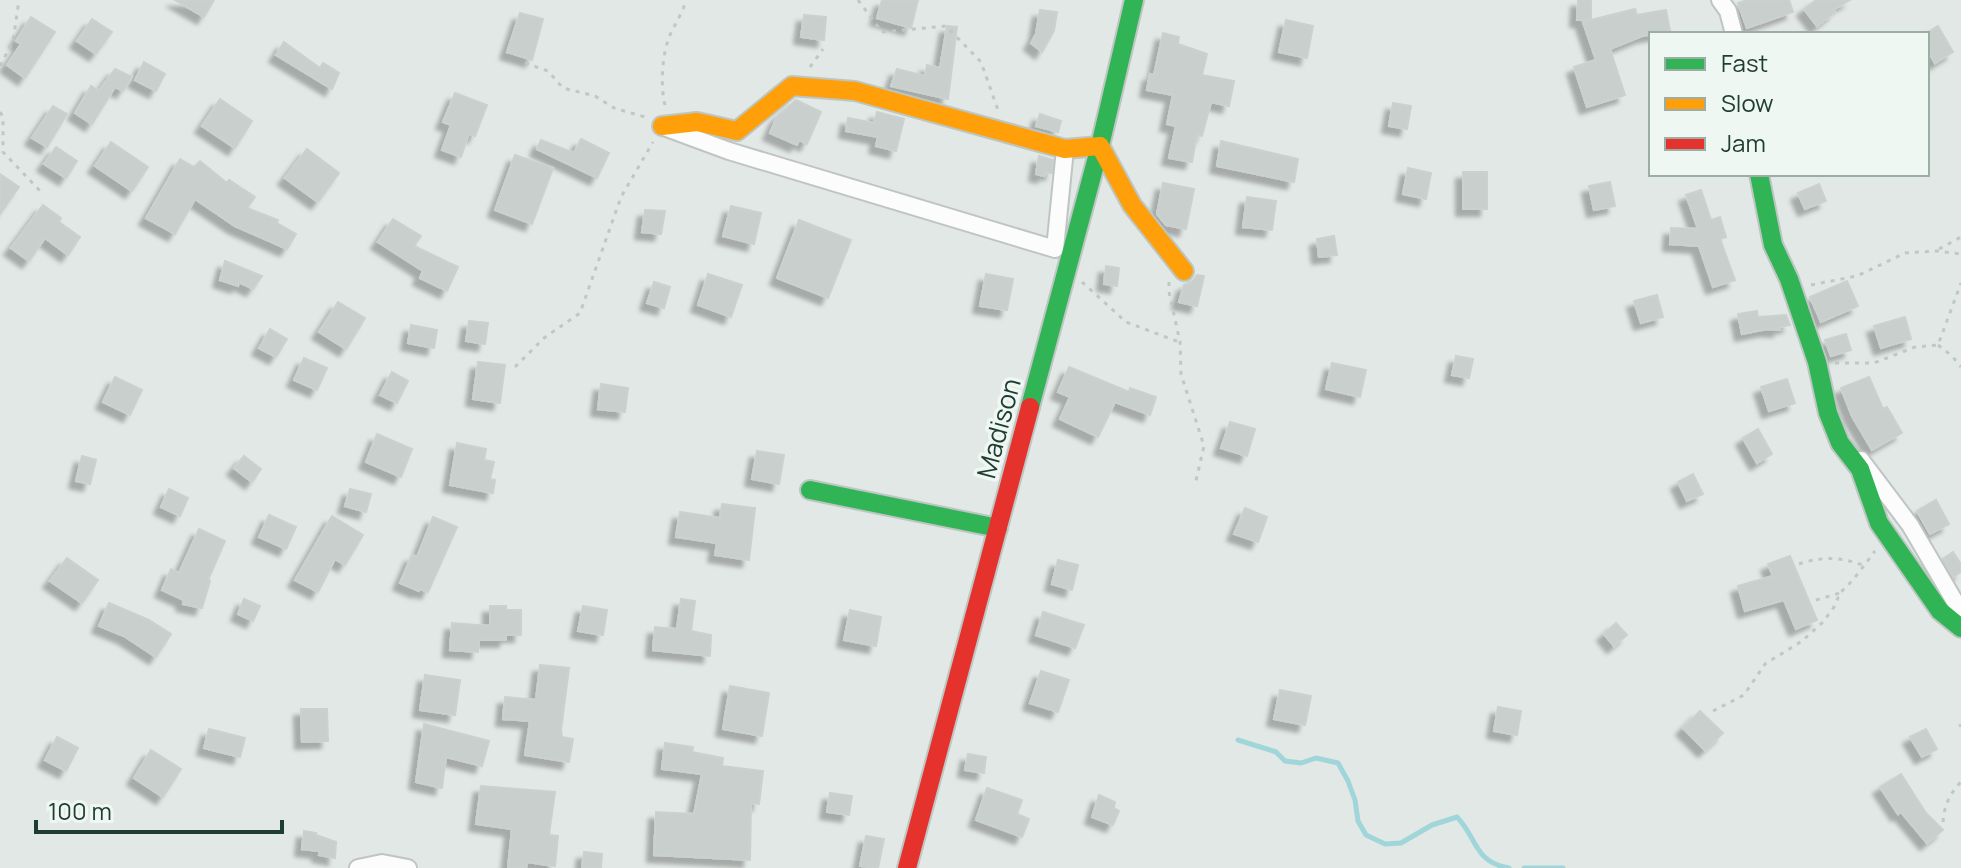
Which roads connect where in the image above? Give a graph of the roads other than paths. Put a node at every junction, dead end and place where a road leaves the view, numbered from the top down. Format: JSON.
{"nodes":[{"id":1,"x":1134,"y":0,"type":"edge"},
{"id":2,"x":1720,"y":0,"type":"edge"},
{"id":3,"x":1733,"y":32,"type":"edge"},
{"id":4,"x":662,"y":126,"type":"joint"},
{"id":5,"x":1100,"y":146,"type":"junction"},
{"id":6,"x":1065,"y":149,"type":"junction"},
{"id":7,"x":1759,"y":176,"type":"edge"},
{"id":8,"x":1184,"y":271,"type":"dead end"},
{"id":9,"x":1835,"y":430,"type":"junction"},
{"id":10,"x":810,"y":490,"type":"dead end"},
{"id":11,"x":998,"y":528,"type":"junction"},
{"id":12,"x":1961,"y":612,"type":"edge"},
{"id":13,"x":1961,"y":628,"type":"edge"},
{"id":14,"x":358,"y":868,"type":"edge"},
{"id":15,"x":408,"y":868,"type":"edge"},
{"id":16,"x":907,"y":868,"type":"edge"}],
"edges":[{"from":1,"to":5,"type":"street","name":"Madison"},
{"from":2,"to":3,"type":"street"},
{"from":4,"to":6,"type":"street"},
{"from":4,"to":6,"type":"street"},
{"from":5,"to":6,"type":"street"},
{"from":5,"to":8,"type":"street"},
{"from":5,"to":11,"type":"street","name":"Madison"},
{"from":7,"to":9,"type":"street"},
{"from":9,"to":12,"type":"street"},
{"from":9,"to":13,"type":"street"},
{"from":10,"to":11,"type":"street"},
{"from":11,"to":16,"type":"street","name":"Madison"},
{"from":14,"to":15,"type":"street"}]}
